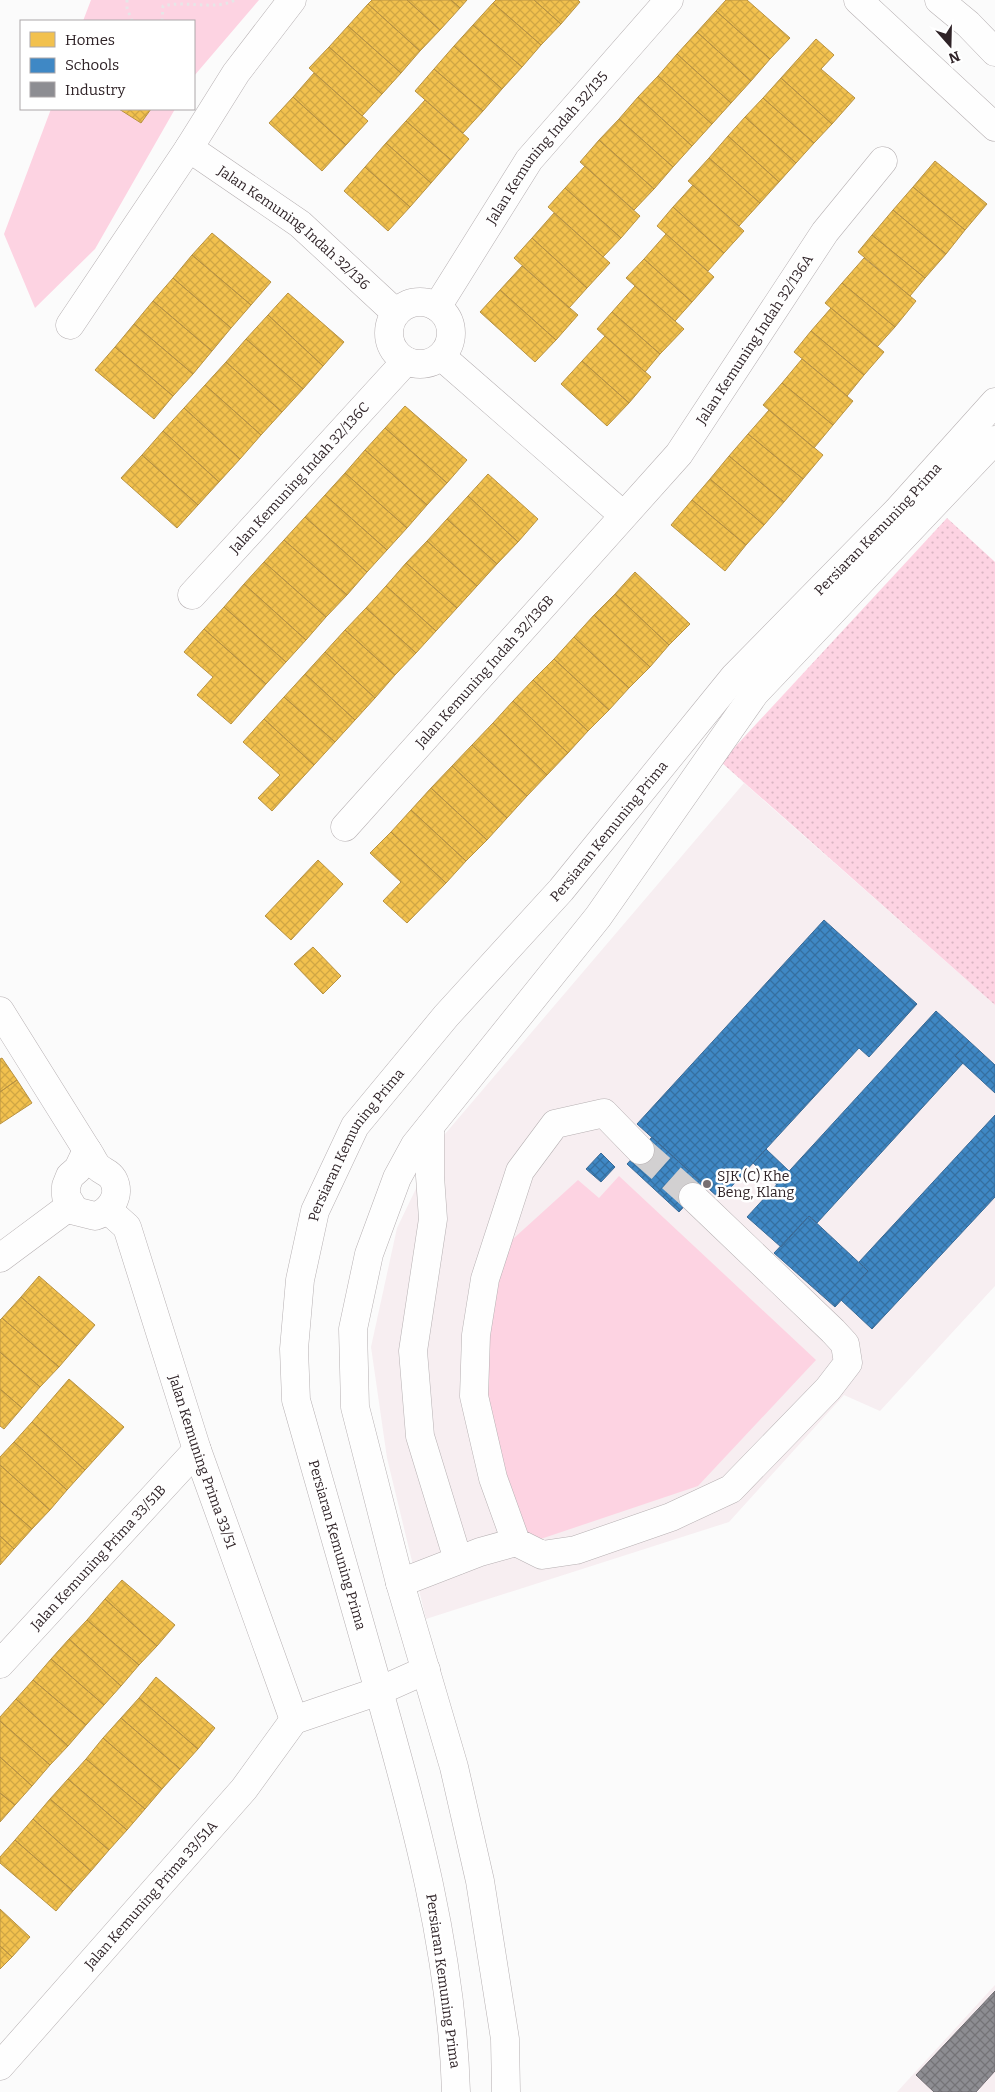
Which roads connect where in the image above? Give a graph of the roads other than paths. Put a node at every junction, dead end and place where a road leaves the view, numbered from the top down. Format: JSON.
{"nodes":[{"id":1,"x":292,"y":0,"type":"edge"},
{"id":2,"x":669,"y":0,"type":"edge"},
{"id":3,"x":858,"y":0,"type":"edge"},
{"id":4,"x":938,"y":0,"type":"edge"},
{"id":5,"x":995,"y":52,"type":"edge"},
{"id":6,"x":992,"y":119,"type":"edge"},
{"id":7,"x":189,"y":148,"type":"junction"},
{"id":8,"x":883,"y":161,"type":"dead end"},
{"id":9,"x":437,"y":307,"type":"junction"},
{"id":10,"x":396,"y":313,"type":"junction"},
{"id":11,"x":70,"y":325,"type":"dead end"},
{"id":12,"x":442,"y":357,"type":"junction"},
{"id":13,"x":406,"y":361,"type":"junction"},
{"id":14,"x":995,"y":402,"type":"edge"},
{"id":15,"x":995,"y":440,"type":"edge"},
{"id":16,"x":623,"y":515,"type":"junction"},
{"id":17,"x":192,"y":595,"type":"dead end"},
{"id":18,"x":345,"y":827,"type":"dead end"},
{"id":19,"x":594,"y":849,"type":"junction"},
{"id":20,"x":627,"y":876,"type":"junction"},
{"id":21,"x":0,"y":1011,"type":"edge"},
{"id":22,"x":430,"y":1127,"type":"junction"},
{"id":23,"x":87,"y":1150,"type":"junction"},
{"id":24,"x":640,"y":1150,"type":"tunnel mouth"},
{"id":25,"x":693,"y":1197,"type":"tunnel mouth"},
{"id":26,"x":70,"y":1206,"type":"junction"},
{"id":27,"x":108,"y":1210,"type":"junction"},
{"id":28,"x":0,"y":1257,"type":"edge"},
{"id":29,"x":197,"y":1450,"type":"junction"},
{"id":30,"x":516,"y":1542,"type":"junction"},
{"id":31,"x":458,"y":1560,"type":"junction"},
{"id":32,"x":400,"y":1583,"type":"junction"},
{"id":33,"x":0,"y":1664,"type":"edge"},
{"id":34,"x":426,"y":1670,"type":"junction"},
{"id":35,"x":379,"y":1691,"type":"junction"},
{"id":36,"x":294,"y":1720,"type":"junction"},
{"id":37,"x":0,"y":2066,"type":"edge"},
{"id":38,"x":456,"y":2092,"type":"edge"},
{"id":39,"x":506,"y":2092,"type":"edge"}],
"edges":[{"from":1,"to":7,"type":"street"},
{"from":2,"to":9,"type":"street","name":"Jalan Kemuning Indah 32/135"},
{"from":3,"to":6,"type":"street"},
{"from":4,"to":5,"type":"street"},
{"from":7,"to":10,"type":"street","name":"Jalan Kemuning Indah 32/136"},
{"from":7,"to":11,"type":"street"},
{"from":8,"to":16,"type":"street","name":"Jalan Kemuning Indah 32/136A"},
{"from":9,"to":10,"type":"street"},
{"from":9,"to":12,"type":"street"},
{"from":10,"to":13,"type":"street"},
{"from":12,"to":13,"type":"street"},
{"from":12,"to":16,"type":"street"},
{"from":13,"to":17,"type":"street","name":"Jalan Kemuning Indah 32/136C"},
{"from":14,"to":19,"type":"street","name":"Persiaran Kemuning Prima"},
{"from":15,"to":20,"type":"street","name":"Persiaran Kemuning Prima"},
{"from":16,"to":18,"type":"street","name":"Jalan Kemuning Indah 32/136B"},
{"from":19,"to":20,"type":"street"},
{"from":19,"to":35,"type":"street","name":"Persiaran Kemuning Prima"},
{"from":20,"to":22,"type":"street","name":"Persiaran Kemuning Prima"},
{"from":21,"to":23,"type":"street"},
{"from":22,"to":31,"type":"street"},
{"from":22,"to":32,"type":"street","name":"Persiaran Kemuning Prima"},
{"from":23,"to":26,"type":"street"},
{"from":23,"to":27,"type":"street"},
{"from":24,"to":30,"type":"street"},
{"from":25,"to":30,"type":"street"},
{"from":26,"to":27,"type":"street"},
{"from":26,"to":28,"type":"street"},
{"from":27,"to":29,"type":"street","name":"Jalan Kemuning Prima 33/51"},
{"from":29,"to":33,"type":"street","name":"Jalan Kemuning Prima 33/51B"},
{"from":29,"to":36,"type":"street","name":"Jalan Kemuning Prima 33/51"},
{"from":30,"to":31,"type":"street"},
{"from":31,"to":32,"type":"street"},
{"from":32,"to":34,"type":"street","name":"Persiaran Kemuning Prima"},
{"from":34,"to":35,"type":"street"},
{"from":34,"to":39,"type":"street","name":"Persiaran Kemuning Prima"},
{"from":35,"to":36,"type":"street"},
{"from":35,"to":38,"type":"street","name":"Persiaran Kemuning Prima"},
{"from":36,"to":37,"type":"street","name":"Jalan Kemuning Prima 33/51A"}]}
